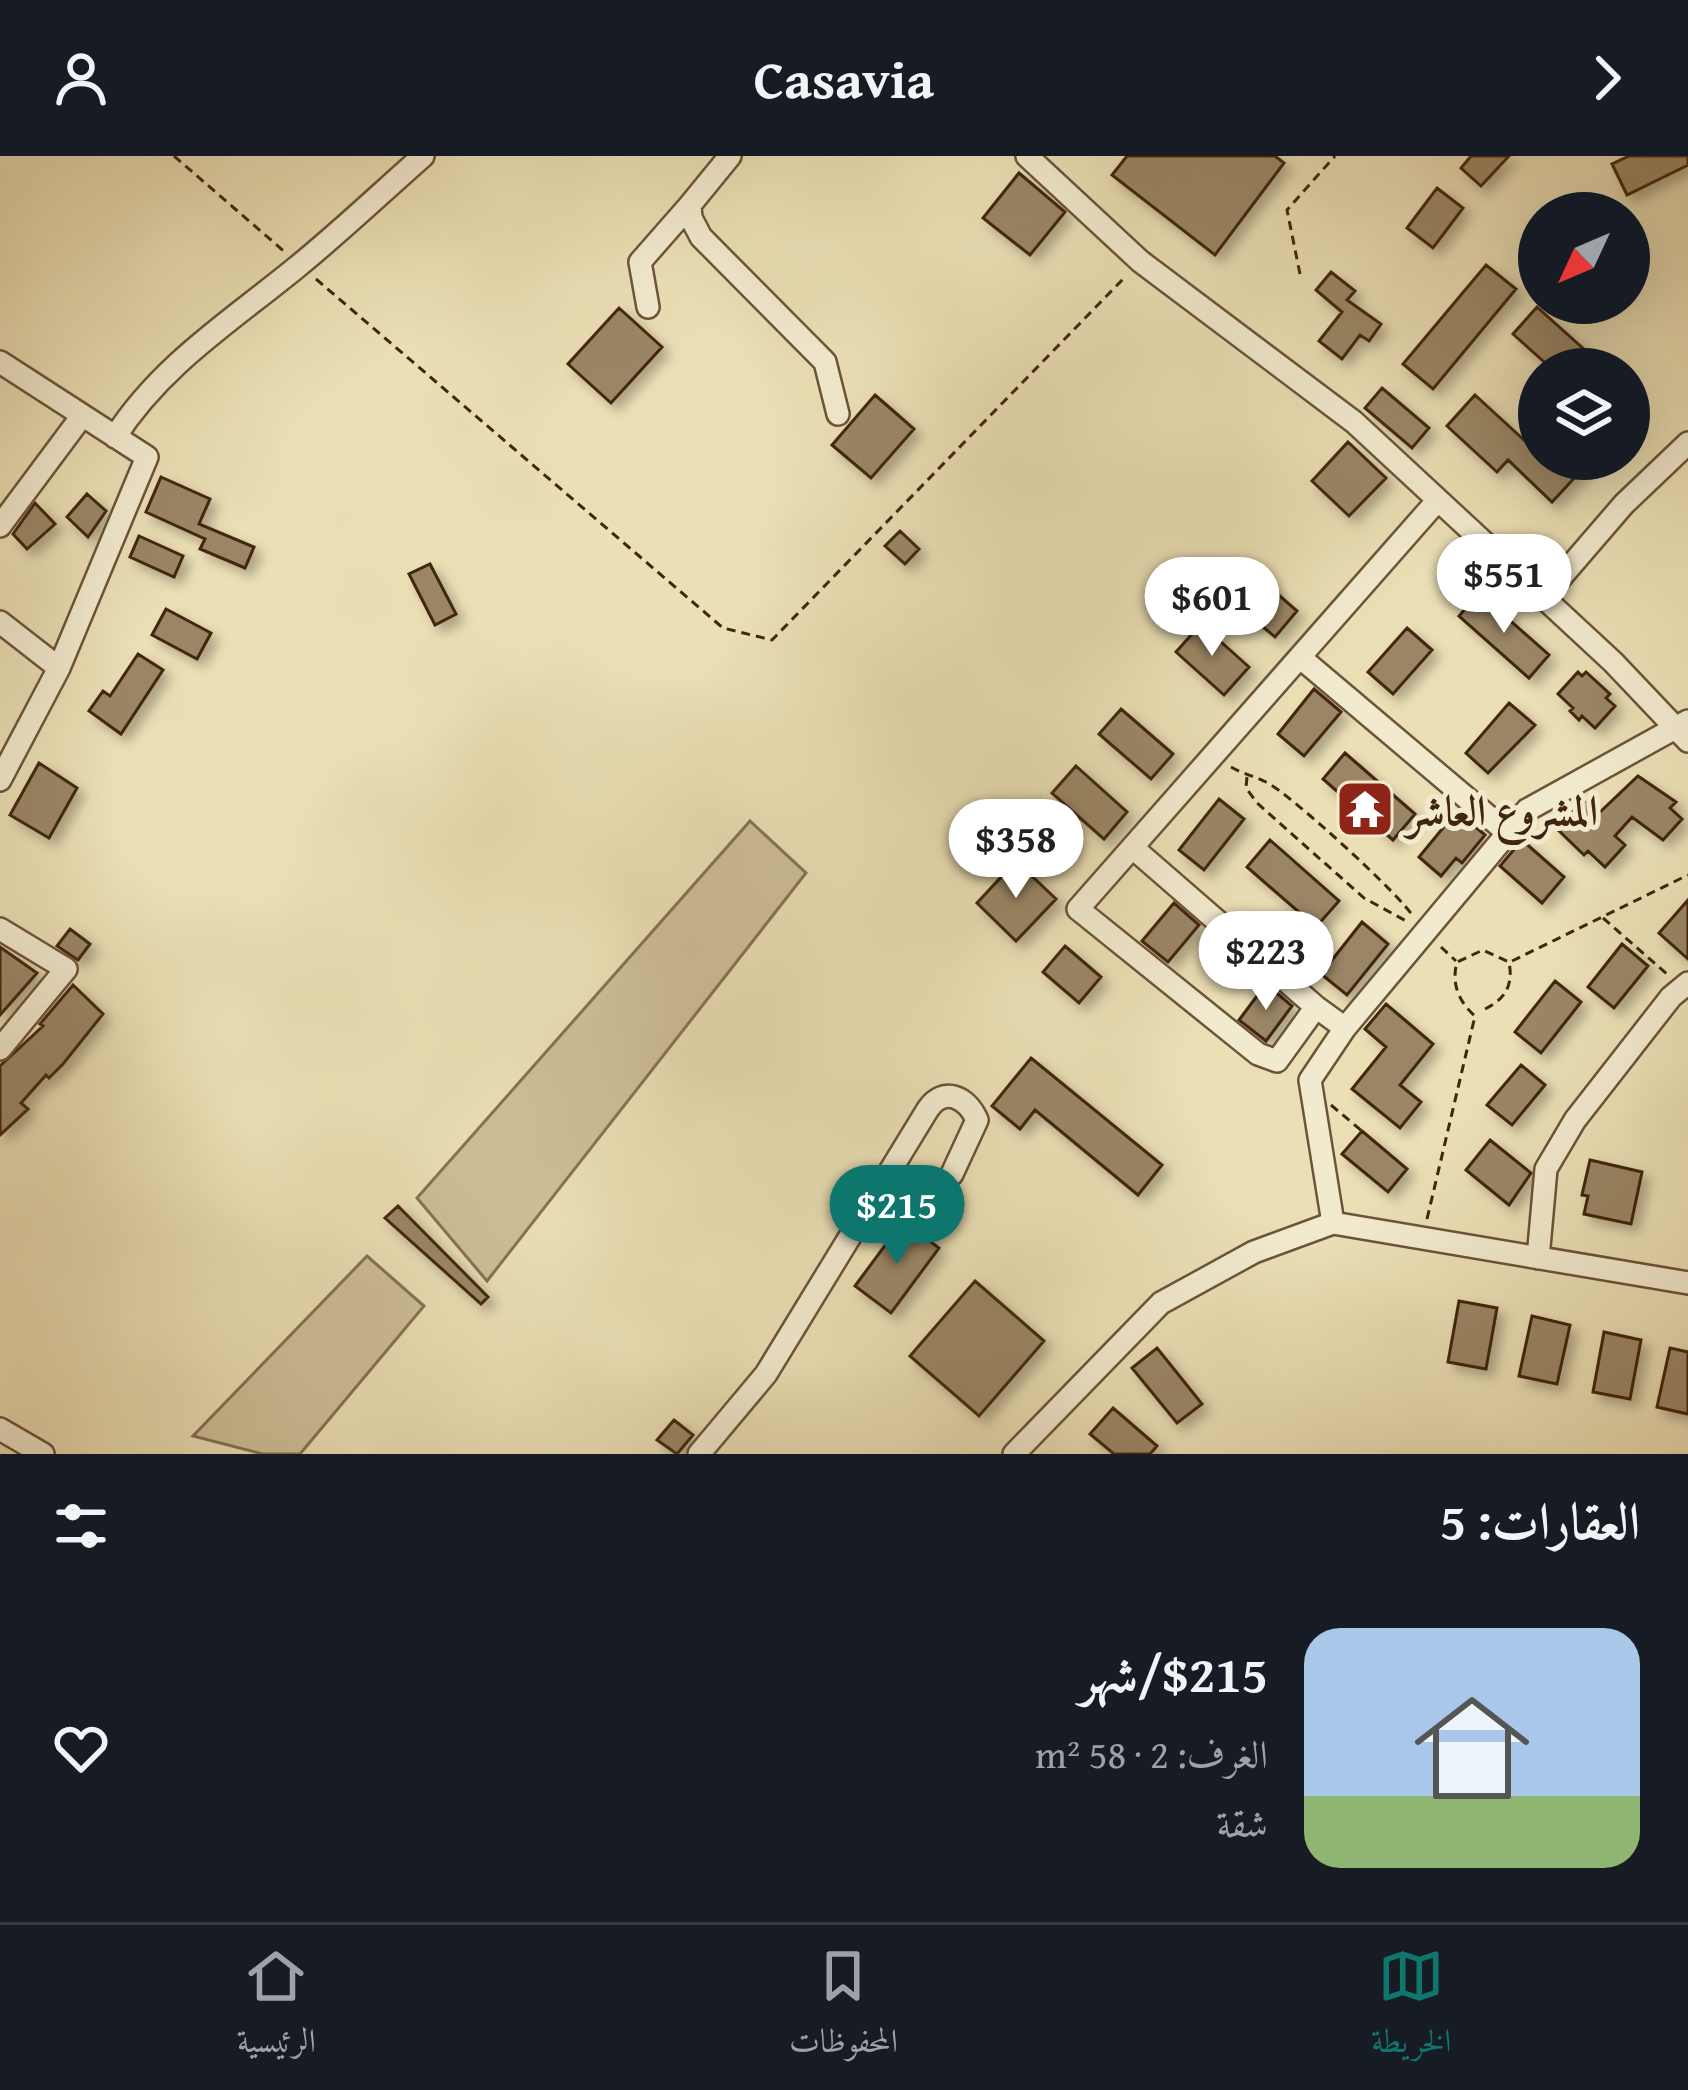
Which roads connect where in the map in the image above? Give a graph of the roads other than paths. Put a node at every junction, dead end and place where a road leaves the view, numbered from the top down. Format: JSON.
{"nodes":[{"id":1,"x":423,"y":156,"type":"edge"},
{"id":2,"x":730,"y":156,"type":"edge"},
{"id":3,"x":1027,"y":156,"type":"edge"},
{"id":4,"x":690,"y":205,"type":"junction"},
{"id":5,"x":648,"y":307,"type":"dead end"},
{"id":6,"x":0,"y":362,"type":"edge"},
{"id":7,"x":838,"y":414,"type":"dead end"},
{"id":8,"x":82,"y":416,"type":"junction"},
{"id":9,"x":115,"y":437,"type":"junction"},
{"id":10,"x":1688,"y":443,"type":"edge"},
{"id":11,"x":1437,"y":501,"type":"junction"},
{"id":12,"x":0,"y":526,"type":"edge"},
{"id":13,"x":1543,"y":598,"type":"junction"},
{"id":14,"x":0,"y":622,"type":"edge"},
{"id":15,"x":1302,"y":659,"type":"junction"},
{"id":16,"x":58,"y":668,"type":"junction"},
{"id":17,"x":1685,"y":730,"type":"edge"},
{"id":18,"x":0,"y":780,"type":"edge"},
{"id":19,"x":1508,"y":833,"type":"junction"},
{"id":20,"x":1133,"y":848,"type":"junction"},
{"id":21,"x":0,"y":929,"type":"edge"},
{"id":22,"x":1683,"y":983,"type":"edge"},
{"id":23,"x":1316,"y":1007,"type":"junction"},
{"id":24,"x":1345,"y":1028,"type":"junction"},
{"id":25,"x":0,"y":1049,"type":"edge"},
{"id":26,"x":952,"y":1174,"type":"dead end"},
{"id":27,"x":1333,"y":1223,"type":"junction"},
{"id":28,"x":1538,"y":1258,"type":"junction"},
{"id":29,"x":1688,"y":1283,"type":"edge"},
{"id":30,"x":0,"y":1430,"type":"edge"},
{"id":31,"x":43,"y":1454,"type":"edge"},
{"id":32,"x":699,"y":1454,"type":"edge"},
{"id":33,"x":1014,"y":1454,"type":"edge"}],
"edges":[{"from":1,"to":9,"type":"street"},
{"from":2,"to":4,"type":"street"},
{"from":3,"to":11,"type":"street"},
{"from":4,"to":5,"type":"street"},
{"from":4,"to":7,"type":"street"},
{"from":6,"to":8,"type":"street"},
{"from":8,"to":9,"type":"street"},
{"from":8,"to":12,"type":"street"},
{"from":9,"to":16,"type":"street"},
{"from":10,"to":13,"type":"street"},
{"from":11,"to":13,"type":"street"},
{"from":11,"to":15,"type":"street"},
{"from":13,"to":17,"type":"street"},
{"from":14,"to":16,"type":"street"},
{"from":15,"to":19,"type":"street"},
{"from":15,"to":20,"type":"street"},
{"from":16,"to":18,"type":"street"},
{"from":17,"to":19,"type":"street"},
{"from":19,"to":24,"type":"street"},
{"from":20,"to":23,"type":"street"},
{"from":20,"to":23,"type":"street"},
{"from":21,"to":25,"type":"street"},
{"from":22,"to":28,"type":"street"},
{"from":23,"to":24,"type":"street"},
{"from":24,"to":27,"type":"street"},
{"from":26,"to":32,"type":"street"},
{"from":27,"to":28,"type":"street"},
{"from":27,"to":33,"type":"street"},
{"from":28,"to":29,"type":"street"},
{"from":30,"to":31,"type":"street"}]}
